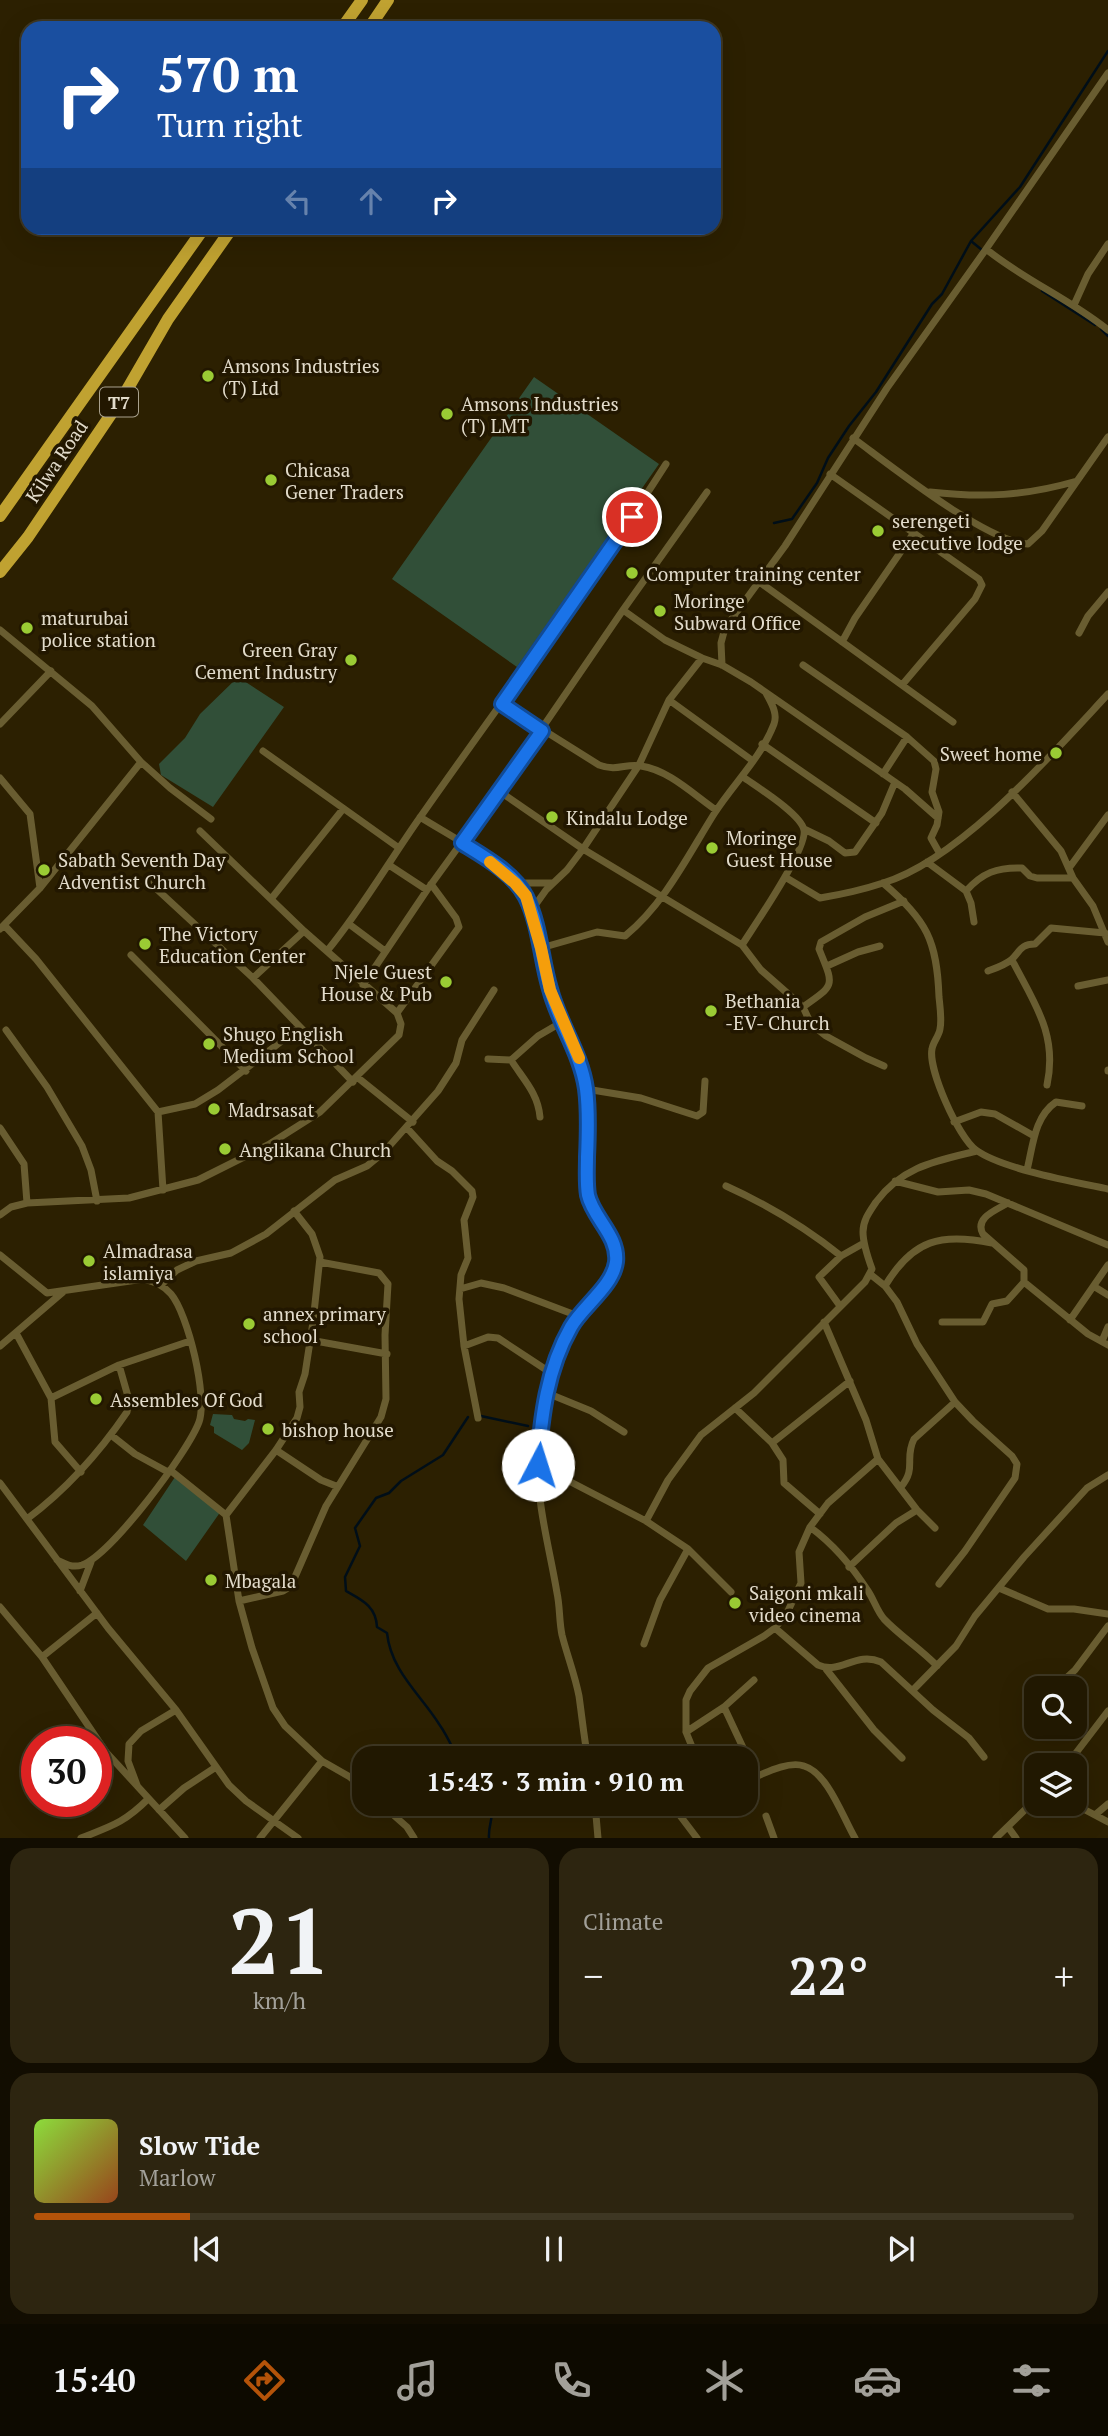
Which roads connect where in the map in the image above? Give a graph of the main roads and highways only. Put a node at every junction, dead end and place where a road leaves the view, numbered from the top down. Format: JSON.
{"nodes":[{"id":1,"x":362,"y":0,"type":"edge"},
{"id":2,"x":388,"y":0,"type":"edge"},
{"id":3,"x":347,"y":21,"type":"edge"},
{"id":4,"x":374,"y":21,"type":"edge"},
{"id":5,"x":199,"y":235,"type":"edge"},
{"id":6,"x":227,"y":235,"type":"edge"},
{"id":7,"x":0,"y":516,"type":"edge"},
{"id":8,"x":0,"y":572,"type":"edge"}],
"edges":[{"from":1,"to":3,"type":"highway"},
{"from":2,"to":4,"type":"highway"},
{"from":5,"to":7,"type":"highway","name":"Kilwa Road","number":"T7"},
{"from":6,"to":8,"type":"highway","name":"Kilwa Road","number":"T7"}]}
